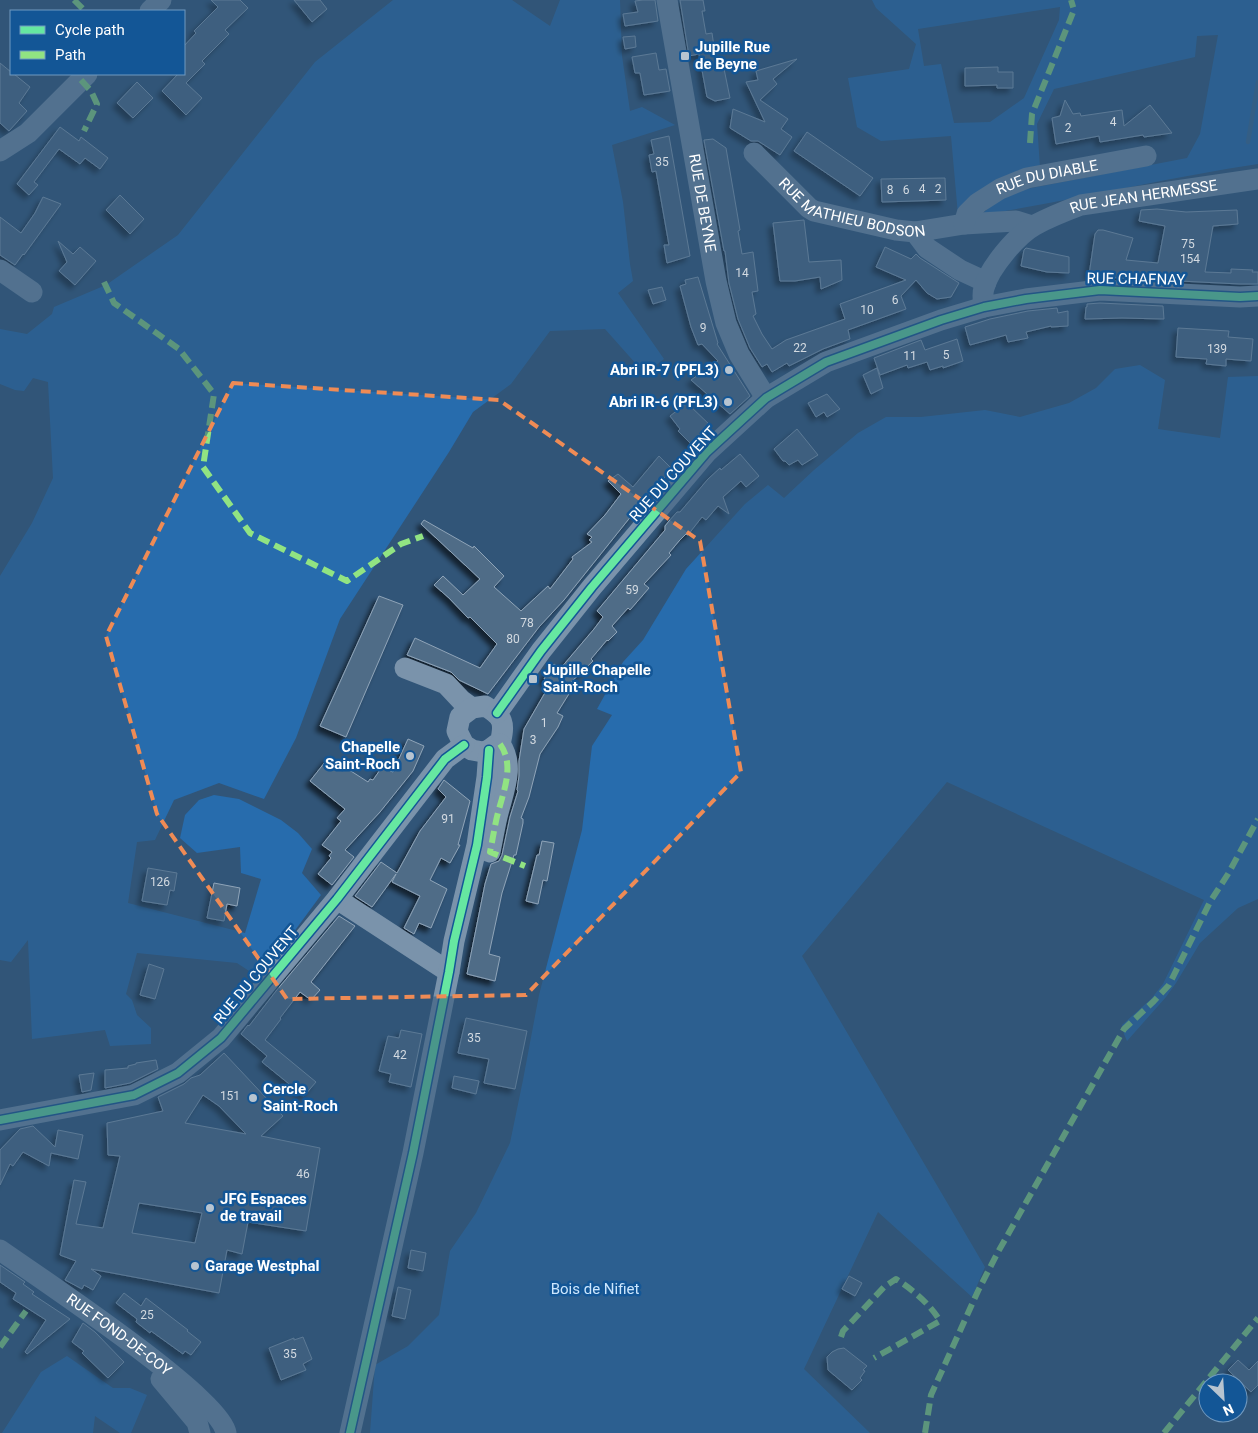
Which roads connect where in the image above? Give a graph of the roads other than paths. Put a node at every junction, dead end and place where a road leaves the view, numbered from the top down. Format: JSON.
{"nodes":[{"id":1,"x":161,"y":0,"type":"edge"},
{"id":2,"x":667,"y":0,"type":"edge"},
{"id":3,"x":151,"y":10,"type":"edge"},
{"id":4,"x":86,"y":75,"type":"edge"},
{"id":5,"x":0,"y":151,"type":"edge"},
{"id":6,"x":754,"y":153,"type":"dead end"},
{"id":7,"x":1146,"y":156,"type":"dead end"},
{"id":8,"x":1258,"y":179,"type":"edge"},
{"id":9,"x":964,"y":224,"type":"junction"},
{"id":10,"x":1032,"y":226,"type":"junction"},
{"id":11,"x":915,"y":232,"type":"junction"},
{"id":12,"x":0,"y":270,"type":"edge"},
{"id":13,"x":986,"y":282,"type":"junction"},
{"id":14,"x":32,"y":292,"type":"dead end"},
{"id":15,"x":1258,"y":296,"type":"edge"},
{"id":16,"x":984,"y":307,"type":"junction"},
{"id":17,"x":766,"y":398,"type":"junction"},
{"id":18,"x":405,"y":668,"type":"dead end"},
{"id":19,"x":472,"y":708,"type":"junction"},
{"id":20,"x":497,"y":713,"type":"junction"},
{"id":21,"x":464,"y":745,"type":"junction"},
{"id":22,"x":494,"y":747,"type":"junction"},
{"id":23,"x":490,"y":852,"type":"dead end"},
{"id":24,"x":337,"y":899,"type":"junction"},
{"id":25,"x":449,"y":972,"type":"junction"},
{"id":26,"x":4,"y":1124,"type":"edge"},
{"id":27,"x":0,"y":1250,"type":"edge"},
{"id":28,"x":132,"y":1343,"type":"junction"},
{"id":29,"x":200,"y":1433,"type":"edge"},
{"id":30,"x":226,"y":1433,"type":"edge"},
{"id":31,"x":350,"y":1433,"type":"edge"}],
"edges":[{"from":1,"to":3,"type":"street"},
{"from":2,"to":17,"type":"street","name":"RUE DE BEYNE"},
{"from":4,"to":5,"type":"street"},
{"from":6,"to":11,"type":"street","name":"RUE MATHIEU BODSON"},
{"from":7,"to":9,"type":"street","name":"RUE DU DIABLE"},
{"from":8,"to":10,"type":"street","name":"RUE JEAN HERMESSE"},
{"from":9,"to":10,"type":"street","name":"RUE MATHIEU BODSON"},
{"from":9,"to":11,"type":"street","name":"RUE MATHIEU BODSON"},
{"from":10,"to":13,"type":"street","name":"RUE JEAN HERMESSE"},
{"from":11,"to":13,"type":"street"},
{"from":12,"to":14,"type":"street"},
{"from":13,"to":16,"type":"street"},
{"from":15,"to":16,"type":"street","name":"RUE CHAFNAY"},
{"from":16,"to":17,"type":"street","name":"RUE DU COUVENT"},
{"from":17,"to":20,"type":"street","name":"RUE DU COUVENT"},
{"from":18,"to":19,"type":"street"},
{"from":19,"to":20,"type":"street"},
{"from":19,"to":21,"type":"street"},
{"from":20,"to":22,"type":"street"},
{"from":21,"to":22,"type":"street"},
{"from":21,"to":24,"type":"street","name":"RUE DU COUVENT"},
{"from":22,"to":23,"type":"street"},
{"from":22,"to":25,"type":"street"},
{"from":24,"to":25,"type":"street"},
{"from":24,"to":26,"type":"street","name":"RUE DU COUVENT"},
{"from":25,"to":31,"type":"street"},
{"from":27,"to":28,"type":"street","name":"RUE FOND-DE-COY"},
{"from":28,"to":29,"type":"street"},
{"from":28,"to":30,"type":"street","name":"RUE FOND-DE-COY"}]}
